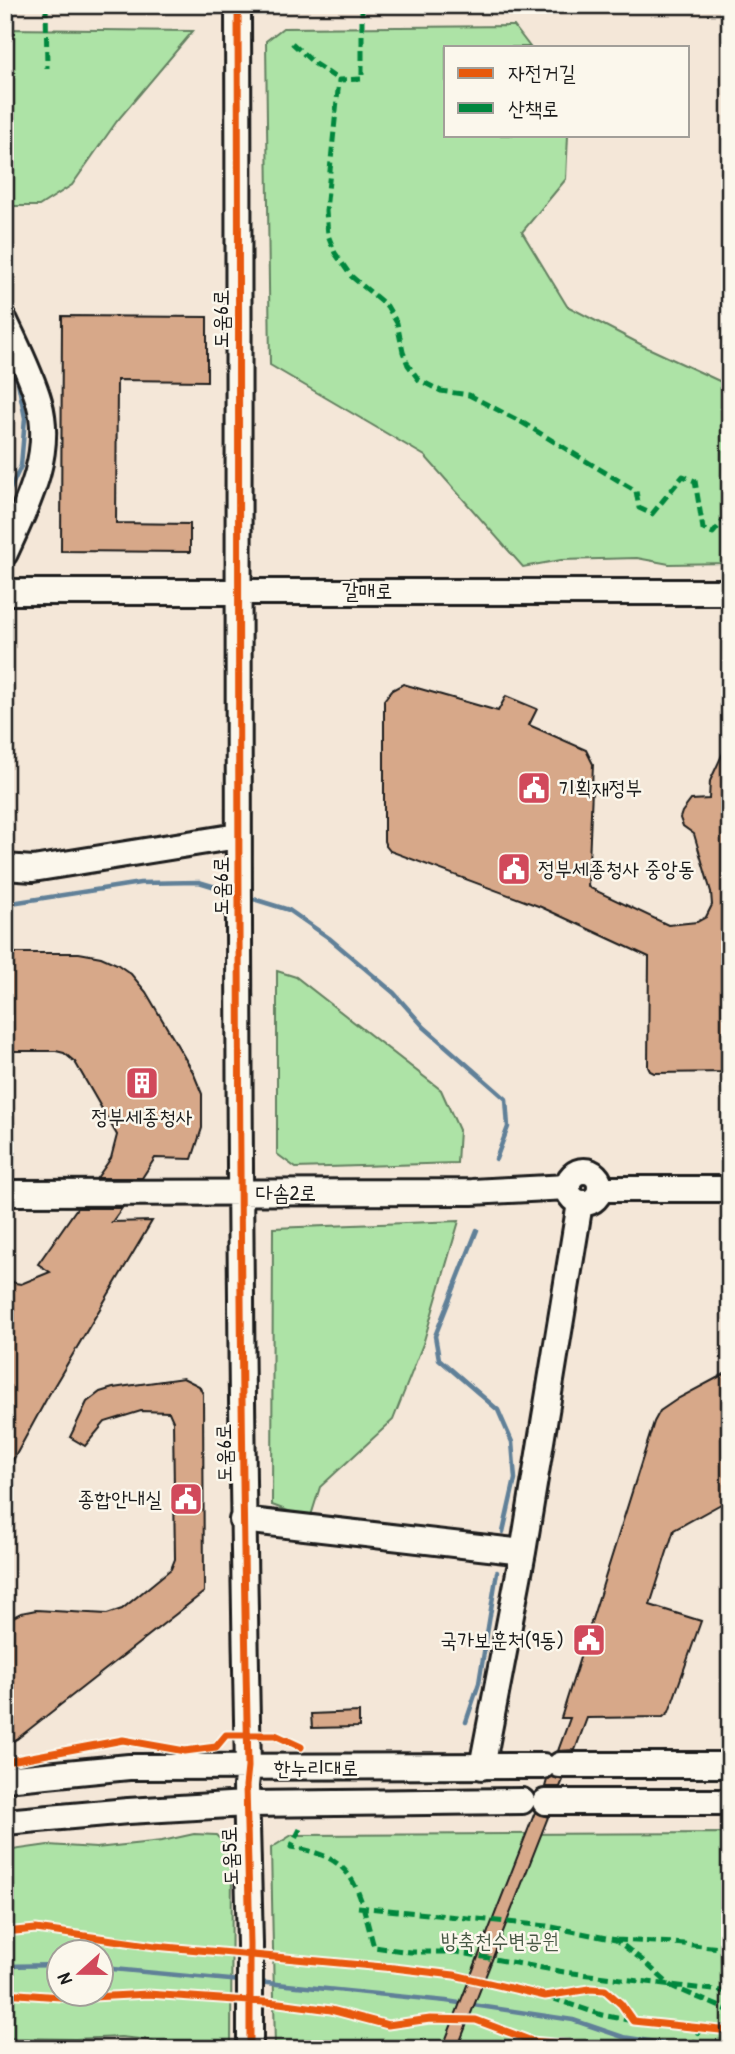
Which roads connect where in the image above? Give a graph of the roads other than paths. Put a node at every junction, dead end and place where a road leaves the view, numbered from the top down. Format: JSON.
{"nodes":[{"id":1,"x":238,"y":5,"type":"edge"},
{"id":2,"x":5,"y":321,"type":"edge"},
{"id":3,"x":5,"y":553,"type":"edge"},
{"id":4,"x":240,"y":590,"type":"junction"},
{"id":5,"x":5,"y":592,"type":"edge"},
{"id":6,"x":730,"y":592,"type":"edge"},
{"id":7,"x":238,"y":836,"type":"junction"},
{"id":8,"x":5,"y":867,"type":"edge"},
{"id":9,"x":730,"y":1189,"type":"edge"},
{"id":10,"x":5,"y":1193,"type":"edge"},
{"id":11,"x":239,"y":1193,"type":"junction"},
{"id":12,"x":574,"y":1195,"type":"junction"},
{"id":13,"x":242,"y":1520,"type":"junction"},
{"id":14,"x":523,"y":1552,"type":"junction"},
{"id":15,"x":730,"y":1765,"type":"edge"},
{"id":16,"x":248,"y":1767,"type":"junction"},
{"id":17,"x":482,"y":1767,"type":"junction"},
{"id":18,"x":5,"y":1779,"type":"edge"},
{"id":19,"x":730,"y":1802,"type":"edge"},
{"id":20,"x":246,"y":1804,"type":"junction"},
{"id":21,"x":5,"y":1822,"type":"edge"},
{"id":22,"x":250,"y":2042,"type":"edge"}],
"edges":[{"from":1,"to":4,"type":"street","name":"도움6로"},
{"from":2,"to":3,"type":"street"},
{"from":4,"to":5,"type":"street","name":"갈매로"},
{"from":4,"to":6,"type":"street","name":"갈매로"},
{"from":4,"to":7,"type":"street","name":"도움6로"},
{"from":7,"to":8,"type":"street"},
{"from":7,"to":11,"type":"street","name":"도움6로"},
{"from":9,"to":12,"type":"street"},
{"from":10,"to":11,"type":"street","name":"다솜2로"},
{"from":11,"to":12,"type":"street","name":"다솜2로"},
{"from":11,"to":13,"type":"street","name":"도움6로"},
{"from":12,"to":14,"type":"street"},
{"from":13,"to":14,"type":"street"},
{"from":13,"to":16,"type":"street","name":"도움6로"},
{"from":14,"to":17,"type":"street"},
{"from":15,"to":17,"type":"street","name":"한누리대로"},
{"from":16,"to":17,"type":"street","name":"한누리대로"},
{"from":16,"to":18,"type":"street","name":"한누리대로"},
{"from":16,"to":20,"type":"street","name":"도움5로"},
{"from":19,"to":20,"type":"street","name":"한누리대로"},
{"from":20,"to":21,"type":"street","name":"한누리대로"},
{"from":20,"to":22,"type":"street","name":"도움5로"}]}
